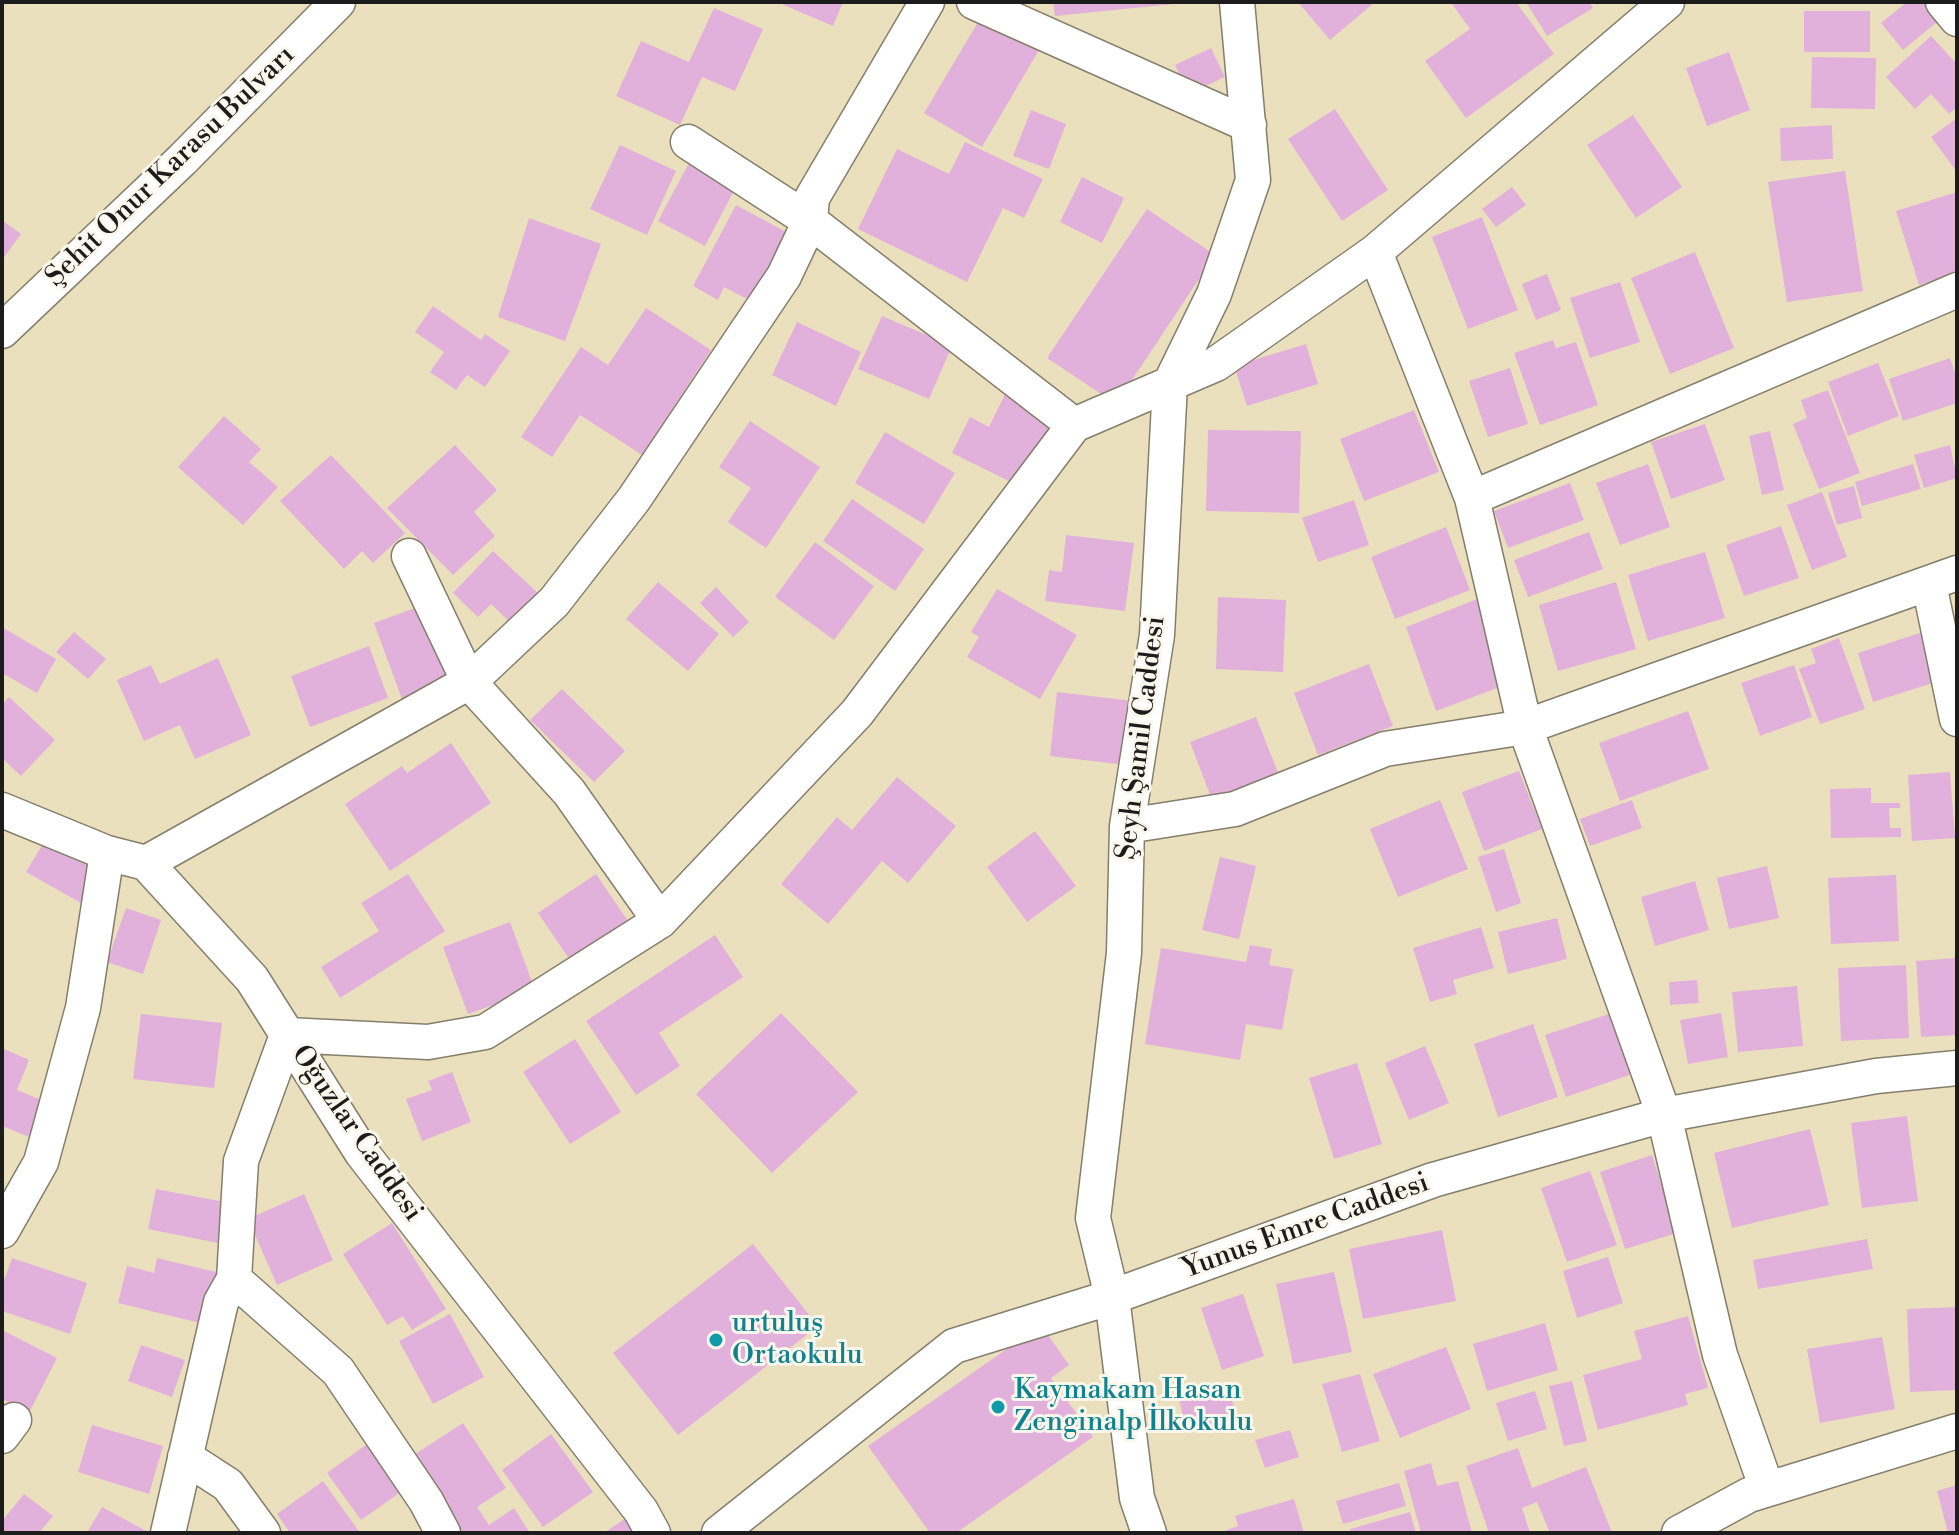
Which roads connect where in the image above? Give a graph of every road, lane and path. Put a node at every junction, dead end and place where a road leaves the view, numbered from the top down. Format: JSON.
{"nodes":[{"id":1,"x":338,"y":2,"type":"edge"},
{"id":2,"x":927,"y":2,"type":"edge"},
{"id":3,"x":974,"y":2,"type":"edge"},
{"id":4,"x":1237,"y":2,"type":"edge"},
{"id":5,"x":1667,"y":2,"type":"edge"},
{"id":6,"x":1943,"y":2,"type":"edge"},
{"id":7,"x":1957,"y":19,"type":"edge"},
{"id":8,"x":1249,"y":125,"type":"junction"},
{"id":9,"x":688,"y":142,"type":"dead end"},
{"id":10,"x":810,"y":221,"type":"junction"},
{"id":11,"x":1375,"y":252,"type":"junction"},
{"id":12,"x":1957,"y":290,"type":"edge"},
{"id":13,"x":2,"y":331,"type":"edge"},
{"id":14,"x":1170,"y":384,"type":"junction"},
{"id":15,"x":1074,"y":425,"type":"junction"},
{"id":16,"x":1472,"y":498,"type":"junction"},
{"id":17,"x":409,"y":556,"type":"dead end"},
{"id":18,"x":1943,"y":578,"type":"edge"},
{"id":19,"x":469,"y":682,"type":"junction"},
{"id":20,"x":1957,"y":719,"type":"edge"},
{"id":21,"x":1525,"y":727,"type":"junction"},
{"id":22,"x":2,"y":810,"type":"edge"},
{"id":23,"x":1127,"y":826,"type":"junction"},
{"id":24,"x":107,"y":853,"type":"junction"},
{"id":25,"x":146,"y":863,"type":"junction"},
{"id":26,"x":660,"y":921,"type":"junction"},
{"id":27,"x":287,"y":1035,"type":"junction"},
{"id":28,"x":1957,"y":1068,"type":"edge"},
{"id":29,"x":1664,"y":1115,"type":"junction"},
{"id":30,"x":2,"y":1231,"type":"edge"},
{"id":31,"x":234,"y":1279,"type":"junction"},
{"id":32,"x":1112,"y":1297,"type":"junction"},
{"id":33,"x":1957,"y":1431,"type":"edge"},
{"id":34,"x":185,"y":1457,"type":"junction"},
{"id":35,"x":1767,"y":1489,"type":"junction"},
{"id":36,"x":168,"y":1533,"type":"edge"},
{"id":37,"x":263,"y":1533,"type":"edge"},
{"id":38,"x":443,"y":1533,"type":"edge"},
{"id":39,"x":653,"y":1533,"type":"edge"},
{"id":40,"x":719,"y":1533,"type":"edge"},
{"id":41,"x":1149,"y":1533,"type":"edge"},
{"id":42,"x":1679,"y":1533,"type":"edge"}],
"edges":[{"from":1,"to":13,"type":"street","name":"Şehit Onur Karasu Bulvarı"},
{"from":2,"to":10,"type":"street"},
{"from":3,"to":8,"type":"street"},
{"from":4,"to":8,"type":"street","name":"Şeyh Şamil Caddesi"},
{"from":5,"to":11,"type":"street"},
{"from":6,"to":7,"type":"street"},
{"from":8,"to":14,"type":"street","name":"Şeyh Şamil Caddesi"},
{"from":9,"to":10,"type":"street"},
{"from":10,"to":15,"type":"street"},
{"from":10,"to":19,"type":"street"},
{"from":11,"to":14,"type":"street"},
{"from":11,"to":16,"type":"street"},
{"from":12,"to":16,"type":"street"},
{"from":14,"to":15,"type":"street"},
{"from":14,"to":23,"type":"street","name":"Şeyh Şamil Caddesi"},
{"from":15,"to":26,"type":"street"},
{"from":16,"to":21,"type":"street"},
{"from":17,"to":19,"type":"street"},
{"from":18,"to":20,"type":"street"},
{"from":18,"to":21,"type":"street"},
{"from":19,"to":25,"type":"street"},
{"from":19,"to":26,"type":"street"},
{"from":21,"to":23,"type":"street"},
{"from":21,"to":29,"type":"street"},
{"from":22,"to":24,"type":"street"},
{"from":23,"to":32,"type":"street","name":"Şeyh Şamil Caddesi"},
{"from":24,"to":25,"type":"street"},
{"from":24,"to":30,"type":"street"},
{"from":25,"to":27,"type":"street","name":"Oğuzlar Caddesi"},
{"from":26,"to":27,"type":"street"},
{"from":27,"to":31,"type":"street"},
{"from":27,"to":39,"type":"street","name":"Oğuzlar Caddesi"},
{"from":28,"to":29,"type":"street","name":"Yunus Emre Caddesi"},
{"from":29,"to":32,"type":"street","name":"Yunus Emre Caddesi"},
{"from":29,"to":35,"type":"street"},
{"from":31,"to":34,"type":"street"},
{"from":31,"to":38,"type":"street"},
{"from":32,"to":40,"type":"street","name":"Yunus Emre Caddesi"},
{"from":32,"to":41,"type":"street","name":"Şeyh Şamil Caddesi"},
{"from":33,"to":35,"type":"street"},
{"from":34,"to":36,"type":"street"},
{"from":34,"to":37,"type":"street"},
{"from":35,"to":42,"type":"street"}]}
